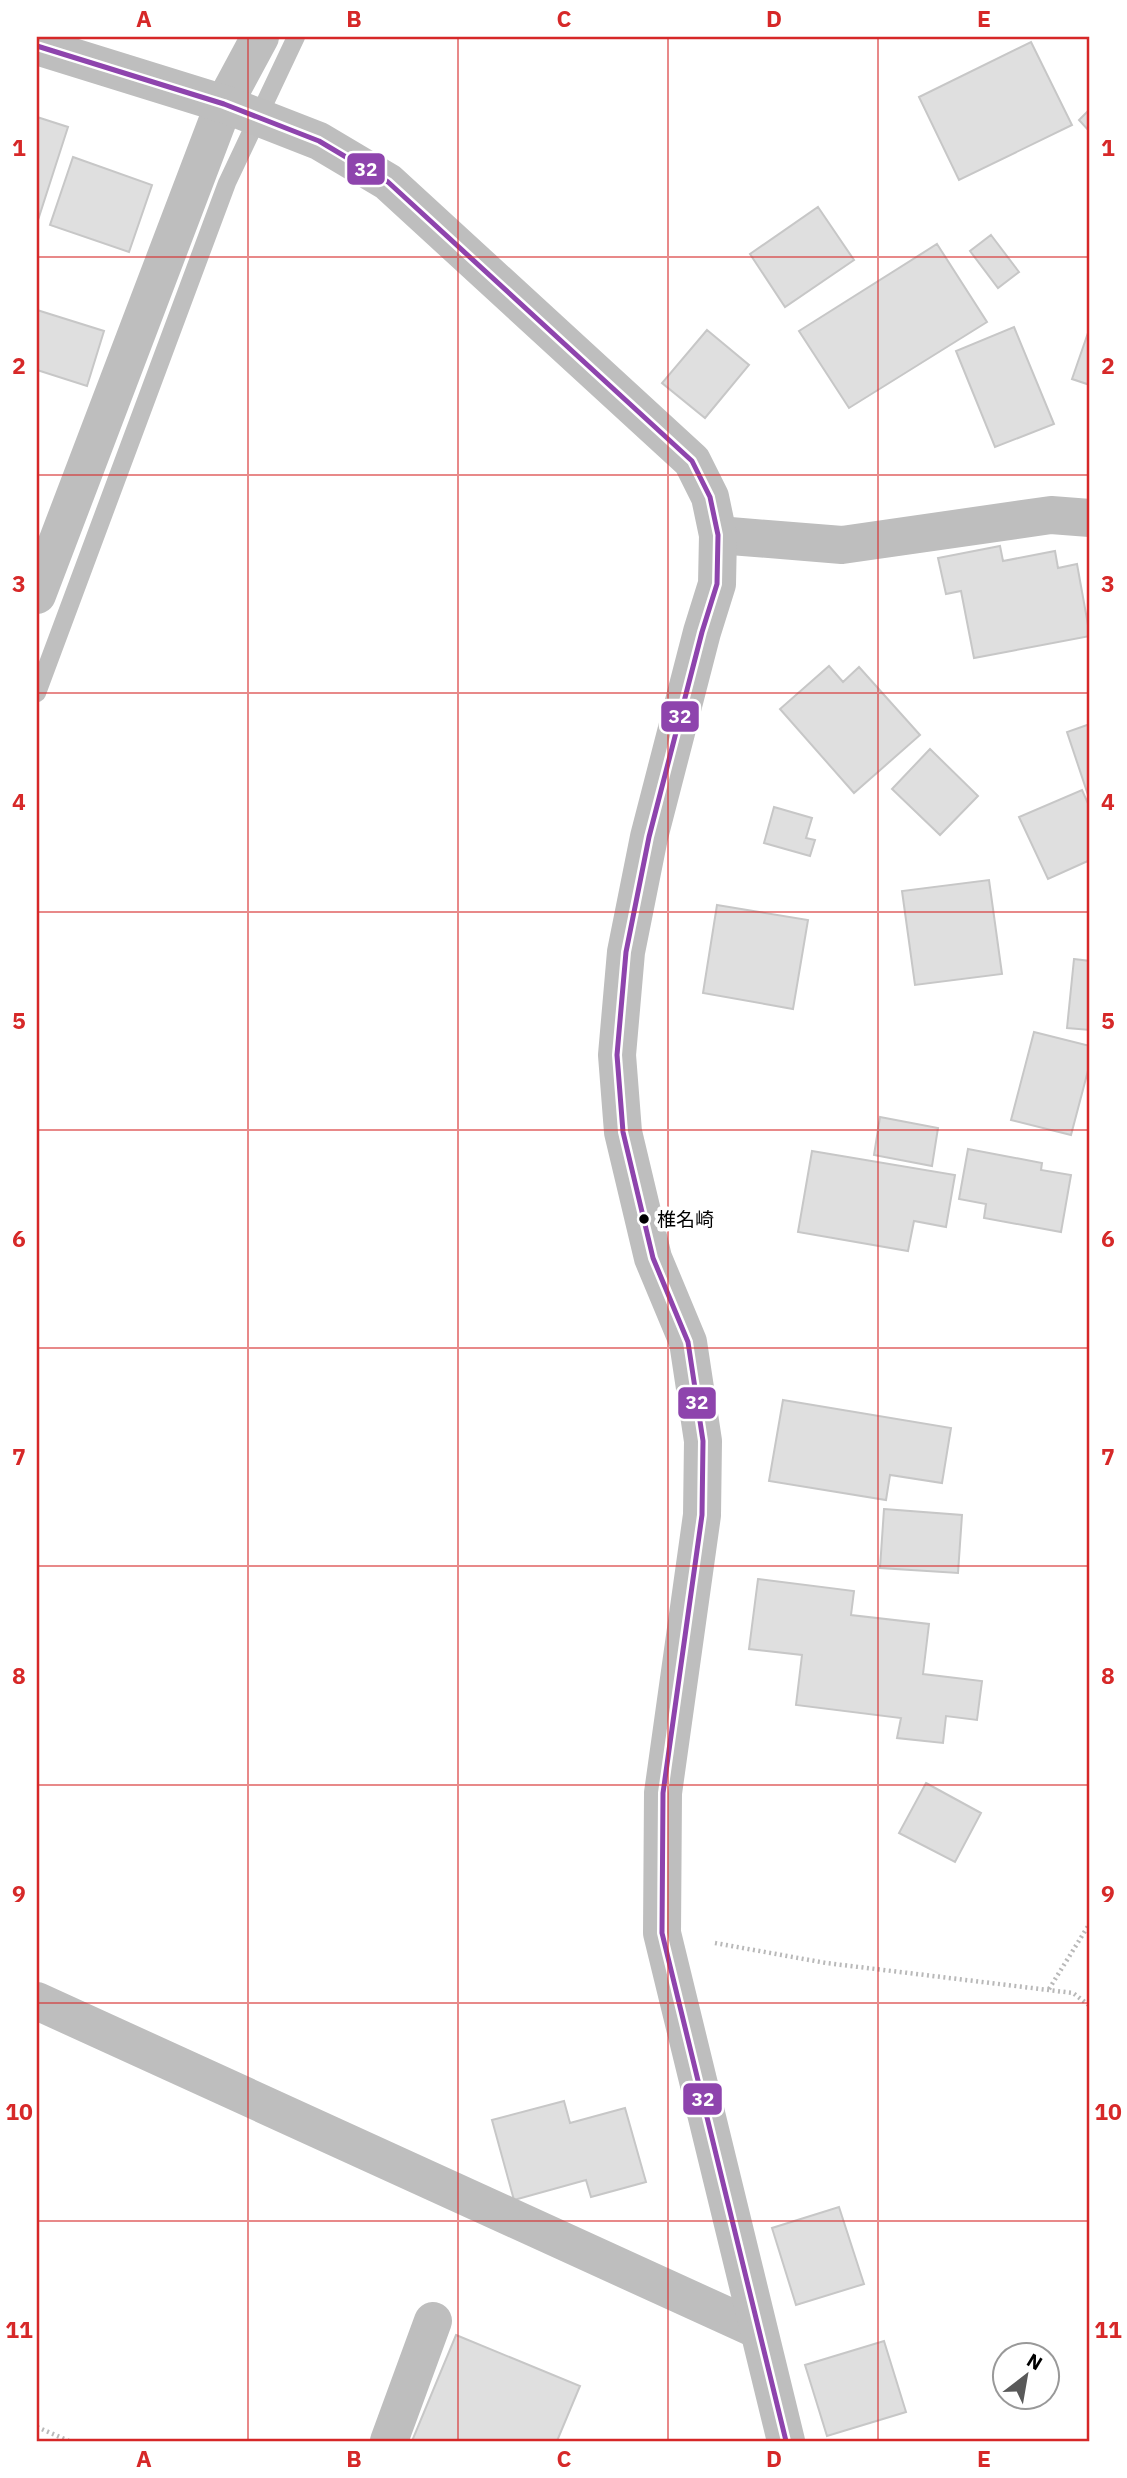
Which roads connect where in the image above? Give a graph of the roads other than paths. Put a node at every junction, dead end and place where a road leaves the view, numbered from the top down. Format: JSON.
{"nodes":[{"id":1,"x":260,"y":37,"type":"edge"},
{"id":2,"x":50,"y":44,"type":"edge"},
{"id":3,"x":224,"y":104,"type":"junction"},
{"id":4,"x":1090,"y":518,"type":"edge"},
{"id":5,"x":718,"y":534,"type":"junction"},
{"id":6,"x":37,"y":595,"type":"edge"},
{"id":7,"x":37,"y":2001,"type":"edge"},
{"id":8,"x":433,"y":2321,"type":"dead end"},
{"id":9,"x":758,"y":2330,"type":"junction"},
{"id":10,"x":389,"y":2441,"type":"edge"},
{"id":11,"x":786,"y":2441,"type":"edge"}],
"edges":[{"from":1,"to":3,"type":"street"},
{"from":2,"to":3,"type":"street"},
{"from":3,"to":5,"type":"street"},
{"from":3,"to":6,"type":"street"},
{"from":4,"to":5,"type":"street"},
{"from":5,"to":9,"type":"street"},
{"from":7,"to":9,"type":"street"},
{"from":8,"to":10,"type":"street"},
{"from":9,"to":11,"type":"street"}]}
